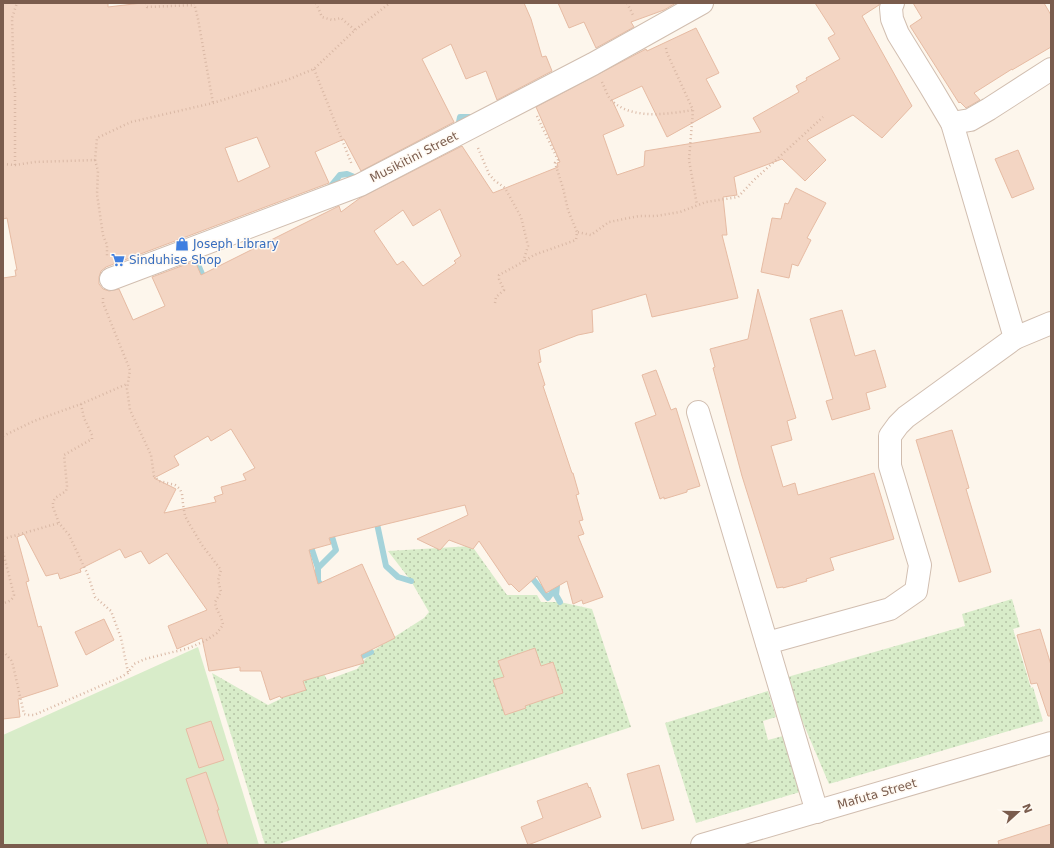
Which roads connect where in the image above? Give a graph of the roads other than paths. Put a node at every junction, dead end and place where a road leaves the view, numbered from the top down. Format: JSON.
{"nodes":[{"id":1,"x":702,"y":3,"type":"edge"},
{"id":2,"x":893,"y":3,"type":"edge"},
{"id":3,"x":1051,"y":69,"type":"edge"},
{"id":4,"x":952,"y":123,"type":"junction"},
{"id":5,"x":110,"y":279,"type":"road end"},
{"id":6,"x":1051,"y":323,"type":"edge"},
{"id":7,"x":1015,"y":338,"type":"junction"},
{"id":8,"x":698,"y":412,"type":"dead end"},
{"id":9,"x":767,"y":643,"type":"junction"},
{"id":10,"x":1051,"y":743,"type":"edge"},
{"id":11,"x":817,"y":812,"type":"junction"},
{"id":12,"x":702,"y":845,"type":"edge"}],
"edges":[{"from":1,"to":5,"type":"street","name":"Musikitini Street"},
{"from":2,"to":4,"type":"street"},
{"from":3,"to":4,"type":"street"},
{"from":4,"to":7,"type":"street"},
{"from":6,"to":7,"type":"street"},
{"from":7,"to":9,"type":"street"},
{"from":8,"to":9,"type":"street"},
{"from":9,"to":11,"type":"street"},
{"from":10,"to":11,"type":"street","name":"Mafuta Street"},
{"from":11,"to":12,"type":"street","name":"Mafuta Street"}]}
